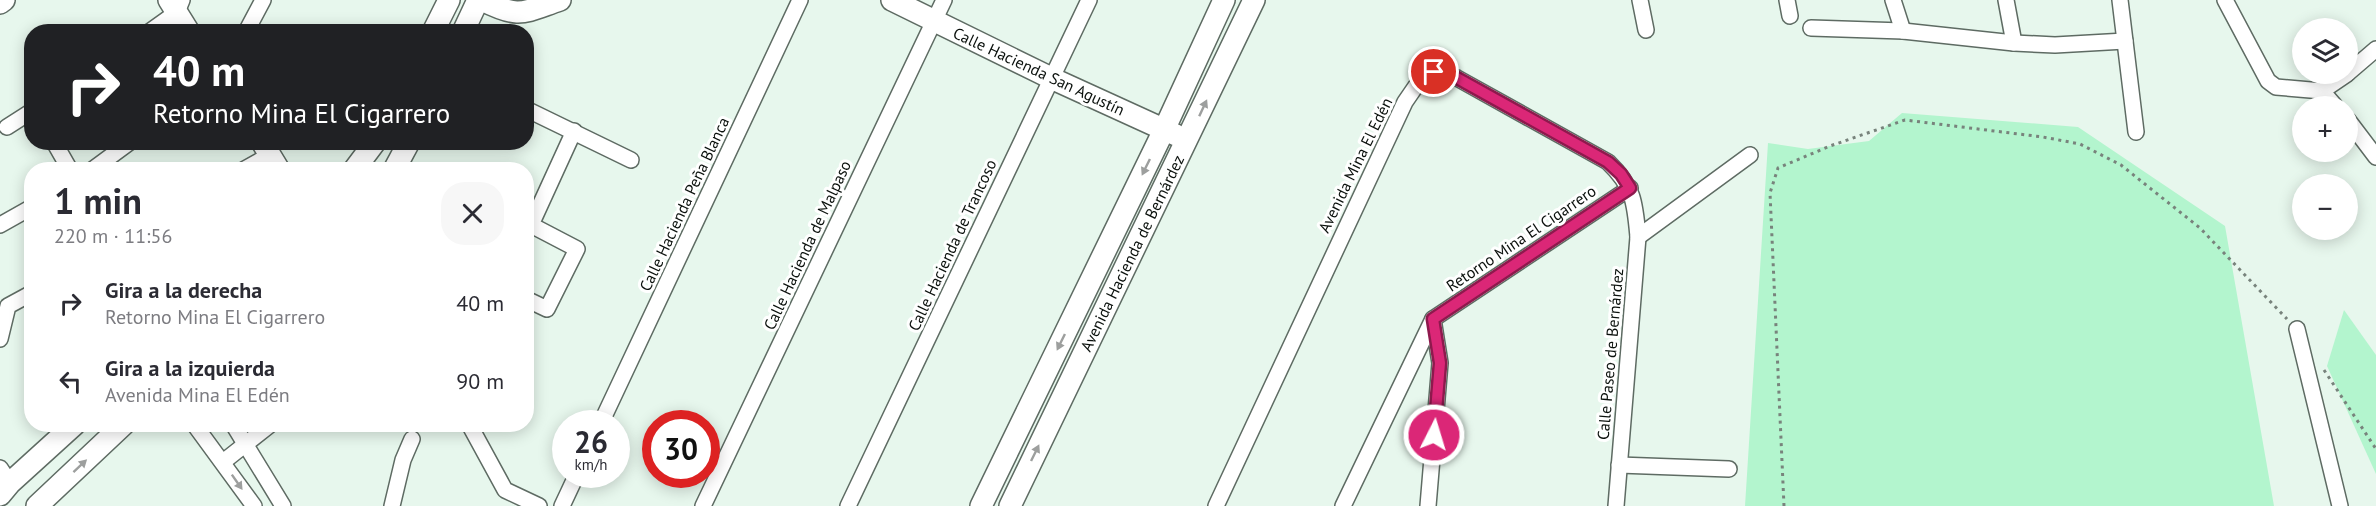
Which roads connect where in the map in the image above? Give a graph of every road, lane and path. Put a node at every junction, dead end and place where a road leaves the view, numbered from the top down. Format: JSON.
{"nodes":[{"id":1,"x":4,"y":0,"type":"edge"},
{"id":2,"x":263,"y":0,"type":"edge"},
{"id":3,"x":449,"y":0,"type":"edge"},
{"id":4,"x":480,"y":0,"type":"edge"},
{"id":5,"x":560,"y":0,"type":"edge"},
{"id":6,"x":800,"y":0,"type":"edge"},
{"id":7,"x":892,"y":0,"type":"edge"},
{"id":8,"x":944,"y":0,"type":"edge"},
{"id":9,"x":1089,"y":0,"type":"edge"},
{"id":10,"x":1224,"y":0,"type":"edge"},
{"id":11,"x":1254,"y":0,"type":"edge"},
{"id":12,"x":1640,"y":0,"type":"edge"},
{"id":13,"x":1787,"y":0,"type":"edge"},
{"id":14,"x":1893,"y":0,"type":"edge"},
{"id":15,"x":2006,"y":0,"type":"edge"},
{"id":16,"x":2120,"y":0,"type":"edge"},
{"id":17,"x":2225,"y":0,"type":"edge"},
{"id":18,"x":0,"y":3,"type":"edge"},
{"id":19,"x":176,"y":4,"type":"edge"},
{"id":20,"x":1790,"y":16,"type":"dead end"},
{"id":21,"x":934,"y":21,"type":"junction"},
{"id":22,"x":157,"y":24,"type":"edge"},
{"id":23,"x":185,"y":24,"type":"edge"},
{"id":24,"x":250,"y":24,"type":"edge"},
{"id":25,"x":437,"y":24,"type":"edge"},
{"id":26,"x":467,"y":24,"type":"edge"},
{"id":27,"x":1811,"y":28,"type":"dead end"},
{"id":28,"x":1646,"y":30,"type":"dead end"},
{"id":29,"x":1903,"y":31,"type":"junction"},
{"id":30,"x":2125,"y":41,"type":"junction"},
{"id":31,"x":2014,"y":43,"type":"junction"},
{"id":32,"x":2376,"y":49,"type":"edge"},
{"id":33,"x":2358,"y":64,"type":"edge"},
{"id":34,"x":1051,"y":78,"type":"junction"},
{"id":35,"x":2332,"y":84,"type":"edge"},
{"id":36,"x":2322,"y":91,"type":"junction"},
{"id":37,"x":2327,"y":96,"type":"edge"},
{"id":38,"x":534,"y":113,"type":"edge"},
{"id":39,"x":24,"y":116,"type":"edge"},
{"id":40,"x":7,"y":127,"type":"dead end"},
{"id":41,"x":1164,"y":130,"type":"junction"},
{"id":42,"x":574,"y":131,"type":"junction"},
{"id":43,"x":2136,"y":132,"type":"dead end"},
{"id":44,"x":2358,"y":133,"type":"edge"},
{"id":45,"x":1188,"y":140,"type":"junction"},
{"id":46,"x":119,"y":150,"type":"edge"},
{"id":47,"x":1750,"y":155,"type":"dead end"},
{"id":48,"x":2376,"y":157,"type":"edge"},
{"id":49,"x":632,"y":160,"type":"dead end"},
{"id":50,"x":103,"y":162,"type":"edge"},
{"id":51,"x":1630,"y":188,"type":"junction"},
{"id":52,"x":1635,"y":204,"type":"joint"},
{"id":53,"x":24,"y":212,"type":"edge"},
{"id":54,"x":534,"y":218,"type":"edge"},
{"id":55,"x":0,"y":225,"type":"edge"},
{"id":56,"x":534,"y":227,"type":"edge"},
{"id":57,"x":1638,"y":237,"type":"junction"},
{"id":58,"x":24,"y":297,"type":"edge"},
{"id":59,"x":534,"y":303,"type":"edge"},
{"id":60,"x":1433,"y":319,"type":"junction"},
{"id":61,"x":2297,"y":329,"type":"joint"},
{"id":62,"x":0,"y":339,"type":"edge"},
{"id":63,"x":2324,"y":369,"type":"dead end"},
{"id":64,"x":607,"y":410,"type":"edge"},
{"id":65,"x":65,"y":432,"type":"edge"},
{"id":66,"x":116,"y":432,"type":"edge"},
{"id":67,"x":200,"y":432,"type":"edge"},
{"id":68,"x":238,"y":432,"type":"edge"},
{"id":69,"x":262,"y":432,"type":"edge"},
{"id":70,"x":473,"y":432,"type":"edge"},
{"id":71,"x":412,"y":439,"type":"dead end"},
{"id":72,"x":247,"y":445,"type":"junction"},
{"id":73,"x":2376,"y":449,"type":"edge"},
{"id":74,"x":223,"y":462,"type":"junction"},
{"id":75,"x":1619,"y":465,"type":"junction"},
{"id":76,"x":1729,"y":469,"type":"dead end"},
{"id":77,"x":3,"y":482,"type":"edge"},
{"id":78,"x":570,"y":488,"type":"edge"},
{"id":79,"x":37,"y":506,"type":"edge"},
{"id":80,"x":254,"y":506,"type":"edge"},
{"id":81,"x":283,"y":506,"type":"edge"},
{"id":82,"x":392,"y":506,"type":"edge"},
{"id":83,"x":539,"y":506,"type":"edge"},
{"id":84,"x":562,"y":506,"type":"edge"},
{"id":85,"x":704,"y":506,"type":"edge"},
{"id":86,"x":848,"y":506,"type":"edge"},
{"id":87,"x":981,"y":506,"type":"edge"},
{"id":88,"x":1010,"y":506,"type":"edge"},
{"id":89,"x":1216,"y":506,"type":"edge"},
{"id":90,"x":1343,"y":506,"type":"edge"},
{"id":91,"x":1428,"y":506,"type":"edge"},
{"id":92,"x":1616,"y":506,"type":"edge"},
{"id":93,"x":1784,"y":506,"type":"edge"},
{"id":94,"x":2340,"y":506,"type":"edge"}],
"edges":[{"from":1,"to":18,"type":"street"},
{"from":2,"to":24,"type":"street"},
{"from":3,"to":25,"type":"street"},
{"from":4,"to":5,"type":"street"},
{"from":4,"to":26,"type":"street"},
{"from":6,"to":64,"type":"street","name":"Calle Hacienda Peña Blanca"},
{"from":7,"to":21,"type":"street","name":"Calle Hacienda San Agustín"},
{"from":8,"to":21,"type":"street","name":"Calle Hacienda de Malpaso"},
{"from":9,"to":34,"type":"street","name":"Calle Hacienda de Trancoso"},
{"from":10,"to":41,"type":"street","name":"Avenida Hacienda de Bernárdez"},
{"from":45,"to":11,"type":"street","name":"Avenida Hacienda de Bernárdez","one_way":true},
{"from":12,"to":28,"type":"street"},
{"from":13,"to":20,"type":"street"},
{"from":14,"to":29,"type":"street"},
{"from":15,"to":31,"type":"street"},
{"from":16,"to":30,"type":"street"},
{"from":17,"to":36,"type":"street"},
{"from":19,"to":22,"type":"street"},
{"from":19,"to":23,"type":"street"},
{"from":21,"to":34,"type":"street","name":"Calle Hacienda San Agustín"},
{"from":21,"to":85,"type":"street","name":"Calle Hacienda de Malpaso"},
{"from":27,"to":29,"type":"street"},
{"from":29,"to":31,"type":"street"},
{"from":30,"to":31,"type":"street"},
{"from":30,"to":43,"type":"street"},
{"from":32,"to":33,"type":"street"},
{"from":34,"to":41,"type":"street","name":"Calle Hacienda San Agustín"},
{"from":34,"to":86,"type":"street","name":"Calle Hacienda de Trancoso"},
{"from":35,"to":36,"type":"street"},
{"from":36,"to":37,"type":"street"},
{"from":38,"to":42,"type":"street"},
{"from":39,"to":40,"type":"street"},
{"from":41,"to":45,"type":"street","name":"Calle Hacienda San Agustín"},
{"from":41,"to":87,"type":"street","name":"Avenida Hacienda de Bernárdez","one_way":true},
{"from":42,"to":49,"type":"street"},
{"from":42,"to":54,"type":"street"},
{"from":44,"to":48,"type":"street"},
{"from":88,"to":45,"type":"street","name":"Avenida Hacienda de Bernárdez","one_way":true},
{"from":46,"to":50,"type":"street"},
{"from":47,"to":57,"type":"street"},
{"from":51,"to":52,"type":"street","name":"Avenida Mina El Edén"},
{"from":51,"to":60,"type":"street","name":"Retorno Mina El Cigarrero"},
{"from":51,"to":89,"type":"street","name":"Avenida Mina El Edén"},
{"from":52,"to":57,"type":"street","name":"Calle Paseo de Bernárdez"},
{"from":53,"to":55,"type":"street"},
{"from":56,"to":59,"type":"street"},
{"from":57,"to":75,"type":"street","name":"Calle Paseo de Bernárdez"},
{"from":58,"to":62,"type":"street"},
{"from":60,"to":90,"type":"street"},
{"from":60,"to":91,"type":"street"},
{"from":61,"to":93,"type":"path"},
{"from":61,"to":94,"type":"street"},
{"from":63,"to":73,"type":"path"},
{"from":65,"to":77,"type":"street"},
{"from":79,"to":66,"type":"street","one_way":true},
{"from":67,"to":74,"type":"street"},
{"from":68,"to":72,"type":"street"},
{"from":69,"to":72,"type":"street"},
{"from":70,"to":83,"type":"street"},
{"from":71,"to":82,"type":"street"},
{"from":72,"to":74,"type":"street"},
{"from":72,"to":81,"type":"street"},
{"from":74,"to":80,"type":"street","one_way":true},
{"from":75,"to":76,"type":"street"},
{"from":75,"to":92,"type":"street","name":"Calle Paseo de Bernárdez"},
{"from":78,"to":84,"type":"street"}]}
